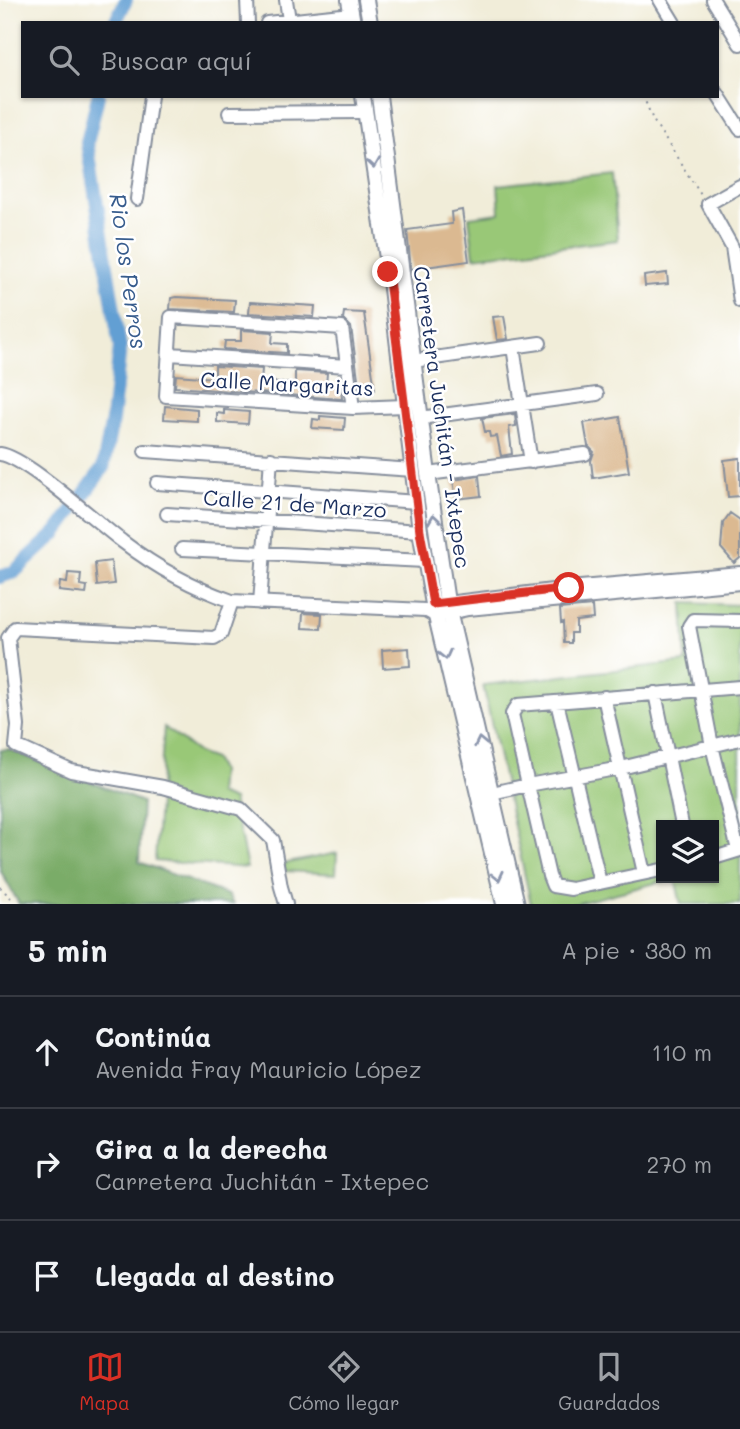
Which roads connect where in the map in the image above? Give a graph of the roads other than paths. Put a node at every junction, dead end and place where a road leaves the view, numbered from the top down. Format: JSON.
{"nodes":[{"id":1,"x":247,"y":0,"type":"edge"},
{"id":2,"x":286,"y":0,"type":"edge"},
{"id":3,"x":366,"y":0,"type":"edge"},
{"id":4,"x":660,"y":0,"type":"edge"},
{"id":5,"x":713,"y":0,"type":"edge"},
{"id":6,"x":351,"y":12,"type":"edge"},
{"id":7,"x":289,"y":20,"type":"junction"},
{"id":8,"x":248,"y":21,"type":"edge"},
{"id":9,"x":282,"y":21,"type":"edge"},
{"id":10,"x":370,"y":21,"type":"edge"},
{"id":11,"x":673,"y":21,"type":"edge"},
{"id":12,"x":740,"y":44,"type":"edge"},
{"id":13,"x":719,"y":96,"type":"edge"},
{"id":14,"x":151,"y":98,"type":"edge"},
{"id":15,"x":363,"y":98,"type":"edge"},
{"id":16,"x":379,"y":98,"type":"edge"},
{"id":17,"x":365,"y":111,"type":"junction"},
{"id":18,"x":229,"y":113,"type":"dead end"},
{"id":19,"x":740,"y":130,"type":"edge"},
{"id":20,"x":740,"y":186,"type":"edge"},
{"id":21,"x":137,"y":199,"type":"dead end"},
{"id":22,"x":385,"y":200,"type":"junction"},
{"id":23,"x":740,"y":297,"type":"edge"},
{"id":24,"x":540,"y":343,"type":"dead end"},
{"id":25,"x":513,"y":347,"type":"junction"},
{"id":26,"x":170,"y":354,"type":"junction"},
{"id":27,"x":413,"y":361,"type":"junction"},
{"id":28,"x":347,"y":366,"type":"junction"},
{"id":29,"x":597,"y":394,"type":"dead end"},
{"id":30,"x":522,"y":404,"type":"junction"},
{"id":31,"x":405,"y":406,"type":"junction"},
{"id":32,"x":353,"y":408,"type":"junction"},
{"id":33,"x":420,"y":418,"type":"junction"},
{"id":34,"x":145,"y":451,"type":"dead end"},
{"id":35,"x":0,"y":454,"type":"edge"},
{"id":36,"x":585,"y":454,"type":"dead end"},
{"id":37,"x":271,"y":459,"type":"junction"},
{"id":38,"x":531,"y":462,"type":"junction"},
{"id":39,"x":413,"y":470,"type":"junction"},
{"id":40,"x":428,"y":474,"type":"junction"},
{"id":41,"x":157,"y":484,"type":"dead end"},
{"id":42,"x":268,"y":491,"type":"junction"},
{"id":43,"x":417,"y":502,"type":"junction"},
{"id":44,"x":167,"y":514,"type":"dead end"},
{"id":45,"x":266,"y":521,"type":"junction"},
{"id":46,"x":420,"y":531,"type":"junction"},
{"id":47,"x":182,"y":549,"type":"dead end"},
{"id":48,"x":263,"y":553,"type":"junction"},
{"id":49,"x":425,"y":561,"type":"junction"},
{"id":50,"x":740,"y":573,"type":"edge"},
{"id":51,"x":740,"y":583,"type":"edge"},
{"id":52,"x":232,"y":601,"type":"junction"},
{"id":53,"x":260,"y":603,"type":"junction"},
{"id":54,"x":438,"y":609,"type":"junction"},
{"id":55,"x":740,"y":621,"type":"edge"},
{"id":56,"x":740,"y":687,"type":"edge"},
{"id":57,"x":702,"y":689,"type":"junction"},
{"id":58,"x":655,"y":693,"type":"junction"},
{"id":59,"x":604,"y":697,"type":"junction"},
{"id":60,"x":557,"y":702,"type":"junction"},
{"id":61,"x":740,"y":739,"type":"edge"},
{"id":62,"x":712,"y":746,"type":"junction"},
{"id":63,"x":666,"y":757,"type":"junction"},
{"id":64,"x":621,"y":768,"type":"junction"},
{"id":65,"x":576,"y":775,"type":"junction"},
{"id":66,"x":528,"y":785,"type":"junction"},
{"id":67,"x":485,"y":794,"type":"junction"},
{"id":68,"x":681,"y":820,"type":"edge"},
{"id":69,"x":739,"y":850,"type":"edge"},
{"id":70,"x":719,"y":856,"type":"edge"},
{"id":71,"x":656,"y":871,"type":"edge"},
{"id":72,"x":644,"y":873,"type":"junction"},
{"id":73,"x":600,"y":883,"type":"junction"},
{"id":74,"x":286,"y":904,"type":"edge"},
{"id":75,"x":504,"y":904,"type":"edge"},
{"id":76,"x":517,"y":904,"type":"edge"}],
"edges":[{"from":1,"to":8,"type":"street"},
{"from":2,"to":7,"type":"street"},
{"from":3,"to":10,"type":"main road"},
{"from":4,"to":11,"type":"street"},
{"from":5,"to":12,"type":"street"},
{"from":6,"to":7,"type":"street"},
{"from":7,"to":9,"type":"street"},
{"from":13,"to":19,"type":"street"},
{"from":14,"to":21,"type":"street"},
{"from":15,"to":17,"type":"main road","name":"Carretera Juchitán - Ixtepec"},
{"from":16,"to":22,"type":"main road","name":"Carretera Juchitán - Ixtepec"},
{"from":17,"to":18,"type":"street"},
{"from":17,"to":22,"type":"main road","name":"Carretera Juchitán - Ixtepec","one_way":true},
{"from":20,"to":23,"type":"street"},
{"from":22,"to":27,"type":"main road","name":"Carretera Juchitán - Ixtepec"},
{"from":22,"to":31,"type":"main road","name":"Carretera Juchitán - Ixtepec"},
{"from":24,"to":25,"type":"street"},
{"from":25,"to":27,"type":"street"},
{"from":25,"to":30,"type":"street"},
{"from":26,"to":28,"type":"street"},
{"from":26,"to":28,"type":"street"},
{"from":26,"to":32,"type":"street","name":"Calle Margaritas"},
{"from":27,"to":33,"type":"main road","name":"Carretera Juchitán - Ixtepec"},
{"from":28,"to":32,"type":"street"},
{"from":29,"to":30,"type":"street"},
{"from":30,"to":33,"type":"street"},
{"from":30,"to":38,"type":"street"},
{"from":31,"to":32,"type":"street","name":"Calle Margaritas"},
{"from":31,"to":39,"type":"main road","name":"Carretera Juchitán - Ixtepec"},
{"from":33,"to":40,"type":"main road","name":"Carretera Juchitán - Ixtepec"},
{"from":34,"to":37,"type":"street"},
{"from":35,"to":52,"type":"street"},
{"from":36,"to":38,"type":"street"},
{"from":37,"to":39,"type":"street"},
{"from":37,"to":42,"type":"street"},
{"from":38,"to":40,"type":"street"},
{"from":39,"to":43,"type":"main road","name":"Carretera Juchitán - Ixtepec"},
{"from":54,"to":40,"type":"main road","name":"Carretera Juchitán - Ixtepec","one_way":true},
{"from":41,"to":42,"type":"street"},
{"from":42,"to":43,"type":"street"},
{"from":42,"to":45,"type":"street"},
{"from":43,"to":46,"type":"main road","name":"Carretera Juchitán - Ixtepec"},
{"from":44,"to":45,"type":"street","name":"Calle 21 de Marzo"},
{"from":45,"to":46,"type":"street","name":"Calle 21 de Marzo"},
{"from":45,"to":48,"type":"street"},
{"from":46,"to":49,"type":"main road","name":"Carretera Juchitán - Ixtepec"},
{"from":47,"to":48,"type":"street"},
{"from":48,"to":49,"type":"street"},
{"from":48,"to":53,"type":"street"},
{"from":49,"to":54,"type":"main road","name":"Carretera Juchitán - Ixtepec"},
{"from":50,"to":54,"type":"street"},
{"from":51,"to":54,"type":"street"},
{"from":52,"to":53,"type":"street"},
{"from":52,"to":74,"type":"street"},
{"from":53,"to":54,"type":"street"},
{"from":54,"to":67,"type":"main road","name":"Carretera Juchitán - Ixtepec"},
{"from":55,"to":57,"type":"street"},
{"from":56,"to":57,"type":"street"},
{"from":57,"to":58,"type":"street"},
{"from":57,"to":62,"type":"street"},
{"from":58,"to":59,"type":"street"},
{"from":58,"to":63,"type":"street"},
{"from":59,"to":60,"type":"street"},
{"from":59,"to":64,"type":"street"},
{"from":60,"to":65,"type":"street"},
{"from":60,"to":66,"type":"street"},
{"from":61,"to":62,"type":"street"},
{"from":62,"to":63,"type":"street"},
{"from":62,"to":69,"type":"street"},
{"from":63,"to":64,"type":"street"},
{"from":63,"to":68,"type":"street"},
{"from":64,"to":65,"type":"street"},
{"from":64,"to":72,"type":"street"},
{"from":65,"to":66,"type":"street"},
{"from":65,"to":73,"type":"street"},
{"from":66,"to":67,"type":"street"},
{"from":66,"to":73,"type":"street"},
{"from":67,"to":75,"type":"main road","name":"Carretera Juchitán - Ixtepec","one_way":true},
{"from":67,"to":76,"type":"main road","name":"Carretera Juchitán - Ixtepec"},
{"from":69,"to":70,"type":"street"},
{"from":71,"to":72,"type":"street"},
{"from":72,"to":73,"type":"street"}]}
